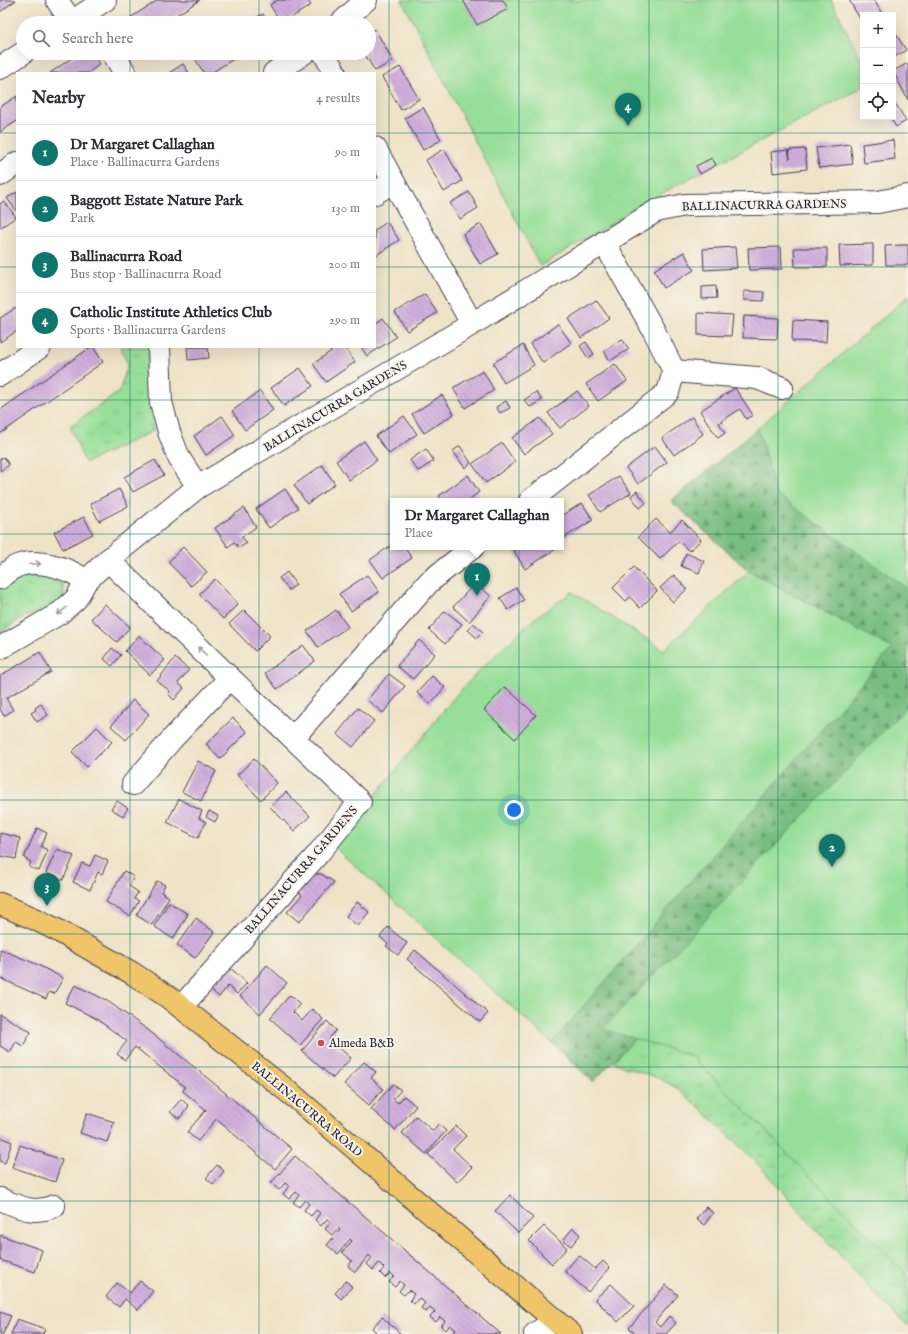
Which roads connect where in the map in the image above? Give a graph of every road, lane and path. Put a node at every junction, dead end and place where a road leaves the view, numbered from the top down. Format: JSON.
{"nodes":[{"id":1,"x":57,"y":0,"type":"edge"},
{"id":2,"x":366,"y":0,"type":"edge"},
{"id":3,"x":86,"y":16,"type":"edge"},
{"id":4,"x":348,"y":16,"type":"edge"},
{"id":5,"x":16,"y":58,"type":"edge"},
{"id":6,"x":117,"y":60,"type":"edge"},
{"id":7,"x":294,"y":60,"type":"edge"},
{"id":8,"x":328,"y":60,"type":"edge"},
{"id":9,"x":0,"y":68,"type":"edge"},
{"id":10,"x":124,"y":72,"type":"edge"},
{"id":11,"x":276,"y":72,"type":"edge"},
{"id":12,"x":334,"y":72,"type":"edge"},
{"id":13,"x":376,"y":152,"type":"edge"},
{"id":14,"x":16,"y":164,"type":"edge"},
{"id":15,"x":0,"y":175,"type":"edge"},
{"id":16,"x":384,"y":188,"type":"edge"},
{"id":17,"x":908,"y":196,"type":"edge"},
{"id":18,"x":604,"y":242,"type":"junction"},
{"id":19,"x":472,"y":324,"type":"junction"},
{"id":20,"x":39,"y":348,"type":"edge"},
{"id":21,"x":159,"y":348,"type":"edge"},
{"id":22,"x":674,"y":371,"type":"junction"},
{"id":23,"x":0,"y":375,"type":"edge"},
{"id":24,"x":782,"y":388,"type":"dead end"},
{"id":25,"x":198,"y":487,"type":"junction"},
{"id":26,"x":534,"y":498,"type":"edge"},
{"id":27,"x":469,"y":550,"type":"edge"},
{"id":28,"x":108,"y":560,"type":"junction"},
{"id":29,"x":0,"y":578,"type":"edge"},
{"id":30,"x":86,"y":581,"type":"junction"},
{"id":31,"x":0,"y":648,"type":"edge"},
{"id":32,"x":230,"y":678,"type":"junction"},
{"id":33,"x":293,"y":738,"type":"junction"},
{"id":34,"x":133,"y":784,"type":"dead end"},
{"id":35,"x":0,"y":904,"type":"edge"},
{"id":36,"x":181,"y":1007,"type":"junction"},
{"id":37,"x":0,"y":1199,"type":"edge"},
{"id":38,"x":54,"y":1206,"type":"dead end"},
{"id":39,"x":553,"y":1318,"type":"junction"},
{"id":40,"x":535,"y":1334,"type":"edge"},
{"id":41,"x":571,"y":1334,"type":"edge"}],
"edges":[{"from":1,"to":3,"type":"street"},
{"from":2,"to":4,"type":"street"},
{"from":5,"to":9,"type":"street"},
{"from":6,"to":10,"type":"street"},
{"from":7,"to":11,"type":"street"},
{"from":8,"to":12,"type":"street"},
{"from":13,"to":16,"type":"street"},
{"from":14,"to":15,"type":"street"},
{"from":16,"to":19,"type":"street"},
{"from":17,"to":18,"type":"street","name":"BALLINACURRA GARDENS"},
{"from":18,"to":19,"type":"street","name":"BALLINACURRA GARDENS"},
{"from":18,"to":22,"type":"street"},
{"from":19,"to":25,"type":"street","name":"BALLINACURRA GARDENS"},
{"from":20,"to":23,"type":"street"},
{"from":21,"to":25,"type":"street"},
{"from":22,"to":24,"type":"street"},
{"from":22,"to":26,"type":"street"},
{"from":25,"to":28,"type":"street","name":"BALLINACURRA GARDENS"},
{"from":27,"to":33,"type":"street"},
{"from":28,"to":30,"type":"street","name":"BALLINACURRA GARDENS"},
{"from":32,"to":28,"type":"street","name":"BALLINACURRA GARDENS","one_way":true},
{"from":29,"to":30,"type":"street","one_way":true},
{"from":30,"to":31,"type":"street","name":"BALLINACURRA GARDENS","one_way":true},
{"from":32,"to":33,"type":"street","name":"BALLINACURRA GARDENS"},
{"from":32,"to":34,"type":"street"},
{"from":33,"to":36,"type":"street","name":"BALLINACURRA GARDENS"},
{"from":35,"to":36,"type":"main road","name":"BALLINACURRA ROAD"},
{"from":36,"to":39,"type":"main road","name":"BALLINACURRA ROAD"},
{"from":37,"to":38,"type":"street"},
{"from":39,"to":40,"type":"street"},
{"from":39,"to":41,"type":"main road","name":"BALLINACURRA ROAD"}]}
